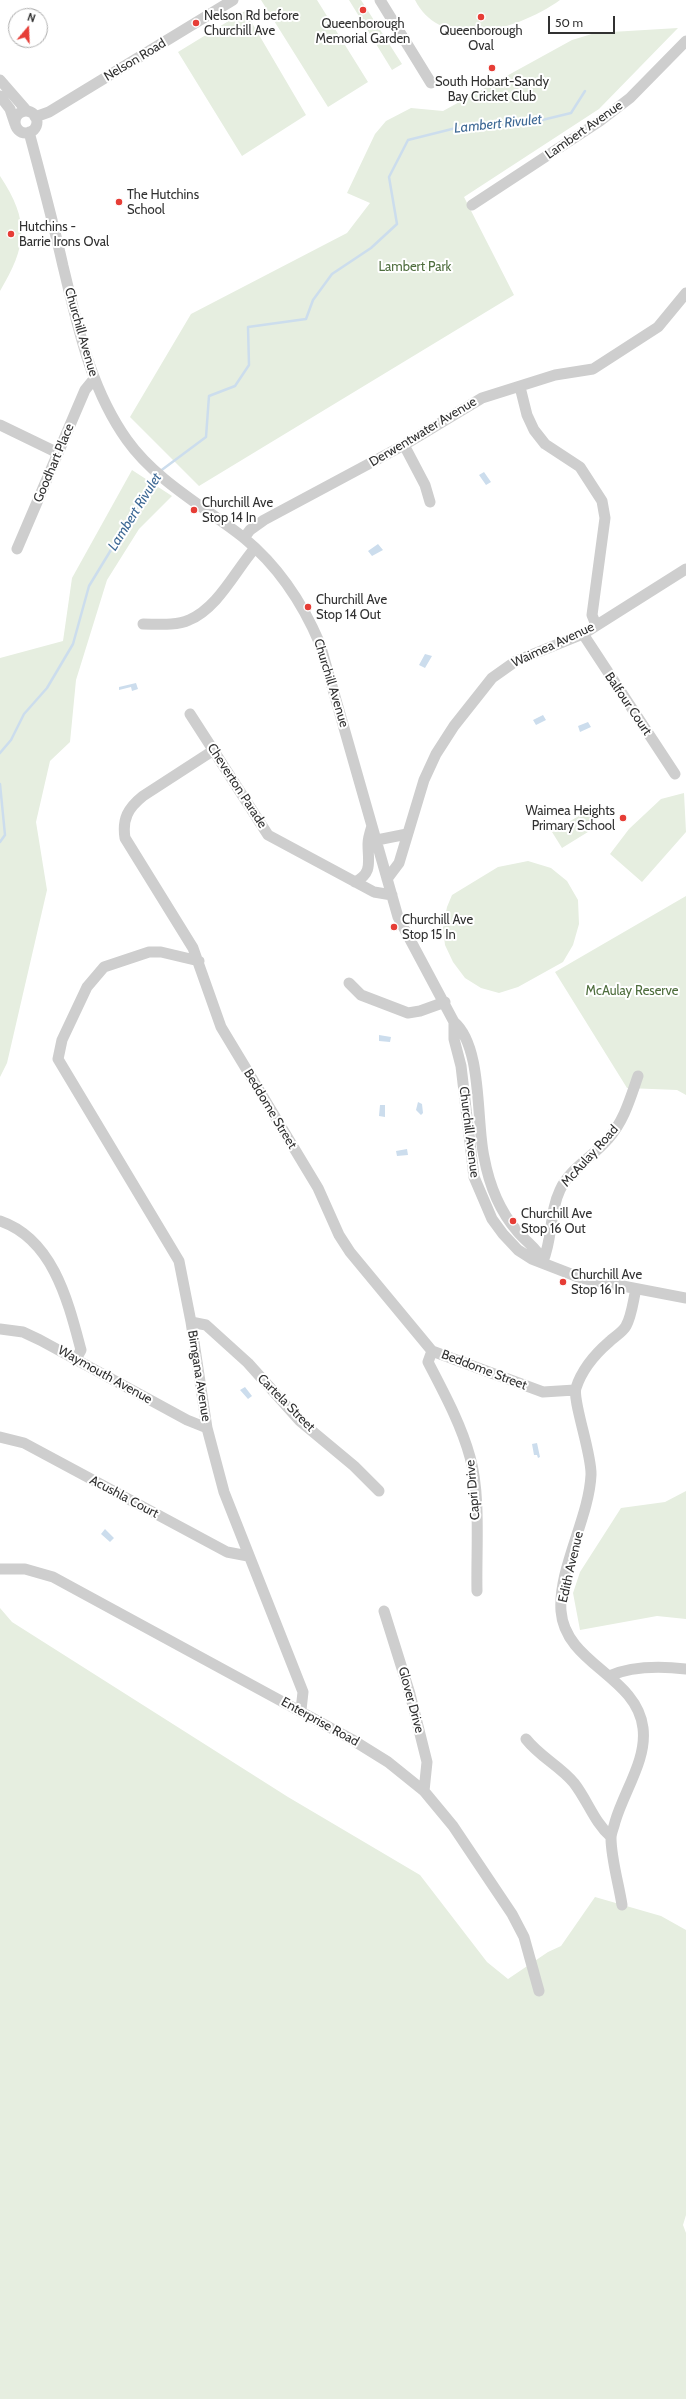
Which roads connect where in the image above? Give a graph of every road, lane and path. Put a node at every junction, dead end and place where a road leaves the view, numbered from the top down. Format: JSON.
{"nodes":[{"id":1,"x":233,"y":0,"type":"edge"},
{"id":2,"x":380,"y":0,"type":"edge"},
{"id":3,"x":686,"y":41,"type":"edge"},
{"id":4,"x":0,"y":80,"type":"edge"},
{"id":5,"x":431,"y":83,"type":"dead end"},
{"id":6,"x":0,"y":96,"type":"edge"},
{"id":7,"x":31,"y":114,"type":"junction"},
{"id":8,"x":15,"y":124,"type":"junction"},
{"id":9,"x":29,"y":132,"type":"junction"},
{"id":10,"x":472,"y":205,"type":"dead end"},
{"id":11,"x":686,"y":293,"type":"edge"},
{"id":12,"x":94,"y":379,"type":"junction"},
{"id":13,"x":520,"y":387,"type":"junction"},
{"id":14,"x":0,"y":425,"type":"edge"},
{"id":15,"x":404,"y":445,"type":"junction"},
{"id":16,"x":58,"y":454,"type":"junction"},
{"id":17,"x":430,"y":502,"type":"dead end"},
{"id":18,"x":244,"y":538,"type":"junction"},
{"id":19,"x":255,"y":548,"type":"junction"},
{"id":20,"x":17,"y":549,"type":"dead end"},
{"id":21,"x":686,"y":569,"type":"edge"},
{"id":22,"x":143,"y":624,"type":"dead end"},
{"id":23,"x":596,"y":625,"type":"junction"},
{"id":24,"x":583,"y":634,"type":"junction"},
{"id":25,"x":190,"y":714,"type":"dead end"},
{"id":26,"x":214,"y":750,"type":"junction"},
{"id":27,"x":675,"y":774,"type":"dead end"},
{"id":28,"x":372,"y":824,"type":"junction"},
{"id":29,"x":407,"y":834,"type":"junction"},
{"id":30,"x":377,"y":840,"type":"junction"},
{"id":31,"x":387,"y":879,"type":"junction"},
{"id":32,"x":355,"y":882,"type":"junction"},
{"id":33,"x":392,"y":895,"type":"junction"},
{"id":34,"x":199,"y":962,"type":"junction"},
{"id":35,"x":349,"y":983,"type":"dead end"},
{"id":36,"x":445,"y":1002,"type":"junction"},
{"id":37,"x":638,"y":1076,"type":"dead end"},
{"id":38,"x":0,"y":1221,"type":"edge"},
{"id":39,"x":543,"y":1261,"type":"junction"},
{"id":40,"x":636,"y":1289,"type":"junction"},
{"id":41,"x":686,"y":1298,"type":"edge"},
{"id":42,"x":191,"y":1322,"type":"junction"},
{"id":43,"x":0,"y":1329,"type":"edge"},
{"id":44,"x":432,"y":1351,"type":"junction"},
{"id":45,"x":76,"y":1359,"type":"junction"},
{"id":46,"x":575,"y":1390,"type":"junction"},
{"id":47,"x":207,"y":1428,"type":"junction"},
{"id":48,"x":0,"y":1437,"type":"edge"},
{"id":49,"x":379,"y":1491,"type":"dead end"},
{"id":50,"x":248,"y":1556,"type":"junction"},
{"id":51,"x":0,"y":1569,"type":"edge"},
{"id":52,"x":477,"y":1591,"type":"dead end"},
{"id":53,"x":384,"y":1611,"type":"dead end"},
{"id":54,"x":686,"y":1669,"type":"edge"},
{"id":55,"x":609,"y":1676,"type":"junction"},
{"id":56,"x":302,"y":1710,"type":"junction"},
{"id":57,"x":526,"y":1739,"type":"dead end"},
{"id":58,"x":424,"y":1791,"type":"junction"},
{"id":59,"x":611,"y":1837,"type":"junction"},
{"id":60,"x":622,"y":1905,"type":"dead end"},
{"id":61,"x":539,"y":1991,"type":"dead end"}],
"edges":[{"from":1,"to":7,"type":"street","name":"Nelson Road"},
{"from":2,"to":5,"type":"street"},
{"from":3,"to":10,"type":"street","name":"Lambert Avenue"},
{"from":4,"to":7,"type":"street"},
{"from":6,"to":8,"type":"street"},
{"from":7,"to":8,"type":"street"},
{"from":7,"to":9,"type":"street"},
{"from":8,"to":9,"type":"street"},
{"from":9,"to":12,"type":"street","name":"Churchill Avenue"},
{"from":11,"to":13,"type":"street","name":"Derwentwater Avenue"},
{"from":12,"to":16,"type":"street","name":"Goodhart Place"},
{"from":12,"to":18,"type":"street","name":"Churchill Avenue"},
{"from":13,"to":15,"type":"street","name":"Derwentwater Avenue"},
{"from":13,"to":23,"type":"street"},
{"from":14,"to":16,"type":"street"},
{"from":15,"to":17,"type":"street"},
{"from":15,"to":18,"type":"street","name":"Derwentwater Avenue"},
{"from":16,"to":20,"type":"street","name":"Goodhart Place"},
{"from":18,"to":19,"type":"street","name":"Churchill Avenue"},
{"from":19,"to":22,"type":"street"},
{"from":19,"to":28,"type":"street","name":"Churchill Avenue"},
{"from":21,"to":23,"type":"street","name":"Waimea Avenue"},
{"from":23,"to":24,"type":"street","name":"Waimea Avenue"},
{"from":24,"to":27,"type":"street","name":"Balfour Court"},
{"from":24,"to":29,"type":"street","name":"Waimea Avenue"},
{"from":25,"to":26,"type":"street","name":"Cheverton Parade"},
{"from":26,"to":32,"type":"street","name":"Cheverton Parade"},
{"from":26,"to":34,"type":"street","name":"Beddome Street"},
{"from":28,"to":30,"type":"street","name":"Churchill Avenue"},
{"from":28,"to":32,"type":"street"},
{"from":29,"to":30,"type":"street"},
{"from":29,"to":31,"type":"street","name":"Waimea Avenue"},
{"from":30,"to":31,"type":"street","name":"Churchill Avenue"},
{"from":31,"to":33,"type":"street","name":"Churchill Avenue"},
{"from":32,"to":33,"type":"street","name":"Cheverton Parade"},
{"from":33,"to":36,"type":"street","name":"Churchill Avenue"},
{"from":34,"to":42,"type":"street","name":"Birngana Avenue"},
{"from":34,"to":44,"type":"street","name":"Beddome Street"},
{"from":35,"to":36,"type":"street"},
{"from":36,"to":39,"type":"street","name":"Churchill Avenue"},
{"from":37,"to":39,"type":"street","name":"McAulay Road"},
{"from":38,"to":45,"type":"street"},
{"from":39,"to":40,"type":"street","name":"Churchill Avenue"},
{"from":40,"to":41,"type":"street","name":"Churchill Avenue"},
{"from":40,"to":46,"type":"street"},
{"from":42,"to":47,"type":"street","name":"Birngana Avenue"},
{"from":42,"to":49,"type":"street","name":"Cartela Street"},
{"from":43,"to":45,"type":"street","name":"Waymouth Avenue"},
{"from":44,"to":46,"type":"street","name":"Beddome Street"},
{"from":44,"to":52,"type":"street","name":"Capri Drive"},
{"from":45,"to":47,"type":"street","name":"Waymouth Avenue"},
{"from":46,"to":55,"type":"street","name":"Edith Avenue"},
{"from":47,"to":50,"type":"street","name":"Birngana Avenue"},
{"from":48,"to":50,"type":"street","name":"Acushla Court"},
{"from":50,"to":56,"type":"street","name":"Birngana Avenue"},
{"from":51,"to":56,"type":"street","name":"Enterprise Road"},
{"from":53,"to":58,"type":"street","name":"Glover Drive"},
{"from":54,"to":55,"type":"street"},
{"from":55,"to":59,"type":"street","name":"Edith Avenue"},
{"from":56,"to":58,"type":"street","name":"Enterprise Road"},
{"from":57,"to":59,"type":"street"},
{"from":58,"to":61,"type":"street","name":"Enterprise Road"},
{"from":59,"to":60,"type":"street","name":"Edith Avenue"}]}
